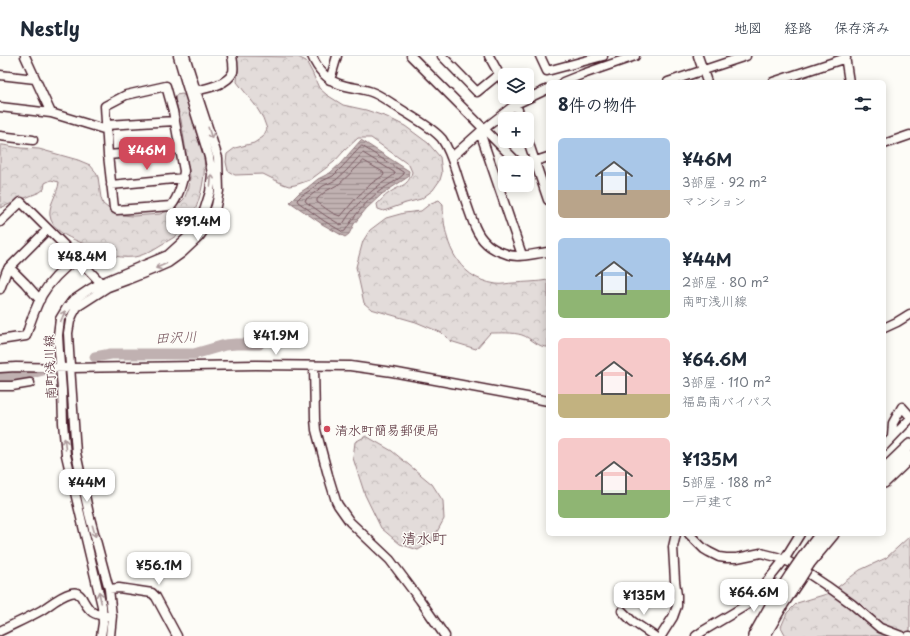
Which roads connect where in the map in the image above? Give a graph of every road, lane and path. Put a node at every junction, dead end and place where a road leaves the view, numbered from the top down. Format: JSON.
{"nodes":[{"id":1,"x":25,"y":56,"type":"edge"},
{"id":2,"x":178,"y":56,"type":"edge"},
{"id":3,"x":186,"y":56,"type":"edge"},
{"id":4,"x":232,"y":56,"type":"edge"},
{"id":5,"x":312,"y":56,"type":"edge"},
{"id":6,"x":337,"y":56,"type":"edge"},
{"id":7,"x":411,"y":56,"type":"edge"},
{"id":8,"x":442,"y":56,"type":"edge"},
{"id":9,"x":489,"y":56,"type":"edge"},
{"id":10,"x":540,"y":56,"type":"edge"},
{"id":11,"x":603,"y":56,"type":"edge"},
{"id":12,"x":698,"y":56,"type":"edge"},
{"id":13,"x":746,"y":56,"type":"edge"},
{"id":14,"x":631,"y":57,"type":"edge"},
{"id":15,"x":846,"y":57,"type":"edge"},
{"id":16,"x":703,"y":70,"type":"junction"},
{"id":17,"x":498,"y":72,"type":"edge"},
{"id":18,"x":0,"y":75,"type":"edge"},
{"id":19,"x":498,"y":75,"type":"edge"},
{"id":20,"x":35,"y":79,"type":"junction"},
{"id":21,"x":330,"y":80,"type":"junction"},
{"id":22,"x":567,"y":80,"type":"edge"},
{"id":23,"x":674,"y":80,"type":"edge"},
{"id":24,"x":706,"y":80,"type":"edge"},
{"id":25,"x":779,"y":80,"type":"edge"},
{"id":26,"x":849,"y":80,"type":"edge"},
{"id":27,"x":193,"y":92,"type":"junction"},
{"id":28,"x":546,"y":92,"type":"edge"},
{"id":29,"x":534,"y":95,"type":"edge"},
{"id":30,"x":510,"y":104,"type":"edge"},
{"id":31,"x":1,"y":109,"type":"edge"},
{"id":32,"x":51,"y":113,"type":"junction"},
{"id":33,"x":175,"y":121,"type":"junction"},
{"id":34,"x":106,"y":128,"type":"junction"},
{"id":35,"x":482,"y":131,"type":"junction"},
{"id":36,"x":910,"y":135,"type":"edge"},
{"id":37,"x":0,"y":136,"type":"edge"},
{"id":38,"x":33,"y":140,"type":"dead end"},
{"id":39,"x":886,"y":143,"type":"edge"},
{"id":40,"x":180,"y":149,"type":"junction"},
{"id":41,"x":108,"y":155,"type":"junction"},
{"id":42,"x":510,"y":156,"type":"edge"},
{"id":43,"x":452,"y":157,"type":"junction"},
{"id":44,"x":546,"y":158,"type":"edge"},
{"id":45,"x":534,"y":162,"type":"edge"},
{"id":46,"x":534,"y":170,"type":"edge"},
{"id":47,"x":184,"y":178,"type":"junction"},
{"id":48,"x":111,"y":185,"type":"junction"},
{"id":49,"x":546,"y":196,"type":"edge"},
{"id":50,"x":0,"y":222,"type":"edge"},
{"id":51,"x":48,"y":229,"type":"junction"},
{"id":52,"x":546,"y":252,"type":"edge"},
{"id":53,"x":522,"y":255,"type":"junction"},
{"id":54,"x":77,"y":258,"type":"junction"},
{"id":55,"x":5,"y":268,"type":"edge"},
{"id":56,"x":101,"y":283,"type":"junction"},
{"id":57,"x":0,"y":289,"type":"edge"},
{"id":58,"x":40,"y":300,"type":"junction"},
{"id":59,"x":910,"y":314,"type":"edge"},
{"id":60,"x":886,"y":327,"type":"edge"},
{"id":61,"x":0,"y":340,"type":"edge"},
{"id":62,"x":314,"y":366,"type":"junction"},
{"id":63,"x":0,"y":368,"type":"edge"},
{"id":64,"x":60,"y":368,"type":"junction"},
{"id":65,"x":70,"y":368,"type":"junction"},
{"id":66,"x":30,"y":383,"type":"dead end"},
{"id":67,"x":0,"y":386,"type":"edge"},
{"id":68,"x":546,"y":401,"type":"edge"},
{"id":69,"x":910,"y":416,"type":"edge"},
{"id":70,"x":910,"y":420,"type":"edge"},
{"id":71,"x":892,"y":437,"type":"junction"},
{"id":72,"x":886,"y":444,"type":"edge"},
{"id":73,"x":910,"y":445,"type":"edge"},
{"id":74,"x":910,"y":457,"type":"edge"},
{"id":75,"x":886,"y":468,"type":"edge"},
{"id":76,"x":886,"y":480,"type":"edge"},
{"id":77,"x":675,"y":536,"type":"edge"},
{"id":78,"x":691,"y":536,"type":"edge"},
{"id":79,"x":799,"y":536,"type":"edge"},
{"id":80,"x":820,"y":536,"type":"edge"},
{"id":81,"x":831,"y":536,"type":"edge"},
{"id":82,"x":784,"y":560,"type":"junction"},
{"id":83,"x":805,"y":561,"type":"junction"},
{"id":84,"x":795,"y":577,"type":"junction"},
{"id":85,"x":108,"y":589,"type":"junction"},
{"id":86,"x":622,"y":611,"type":"dead end"},
{"id":87,"x":103,"y":615,"type":"junction"},
{"id":88,"x":112,"y":616,"type":"junction"},
{"id":89,"x":0,"y":631,"type":"edge"},
{"id":90,"x":101,"y":636,"type":"edge"},
{"id":91,"x":110,"y":636,"type":"edge"},
{"id":92,"x":177,"y":636,"type":"edge"},
{"id":93,"x":445,"y":636,"type":"edge"},
{"id":94,"x":654,"y":636,"type":"edge"},
{"id":95,"x":661,"y":636,"type":"edge"},
{"id":96,"x":696,"y":636,"type":"edge"},
{"id":97,"x":754,"y":636,"type":"edge"},
{"id":98,"x":764,"y":636,"type":"edge"},
{"id":99,"x":900,"y":636,"type":"edge"}],
"edges":[{"from":1,"to":20,"type":"street"},
{"from":2,"to":27,"type":"street","name":"南町浅川線"},
{"from":3,"to":27,"type":"street","name":"南町浅川線"},
{"from":4,"to":27,"type":"street"},
{"from":5,"to":21,"type":"street"},
{"from":6,"to":21,"type":"street"},
{"from":7,"to":35,"type":"street"},
{"from":8,"to":19,"type":"street"},
{"from":9,"to":17,"type":"street"},
{"from":10,"to":11,"type":"street"},
{"from":12,"to":16,"type":"street"},
{"from":13,"to":16,"type":"street"},
{"from":14,"to":22,"type":"street"},
{"from":15,"to":25,"type":"street"},
{"from":15,"to":26,"type":"street"},
{"from":16,"to":23,"type":"street"},
{"from":16,"to":24,"type":"street"},
{"from":18,"to":20,"type":"street"},
{"from":20,"to":32,"type":"street"},
{"from":21,"to":43,"type":"street"},
{"from":56,"to":27,"type":"street","name":"南町浅川線","one_way":true},
{"from":27,"to":65,"type":"street","name":"南町浅川線","one_way":true},
{"from":28,"to":29,"type":"street"},
{"from":30,"to":35,"type":"street"},
{"from":31,"to":32,"type":"street"},
{"from":32,"to":34,"type":"street"},
{"from":33,"to":34,"type":"street"},
{"from":33,"to":34,"type":"street"},
{"from":33,"to":40,"type":"street"},
{"from":34,"to":41,"type":"street"},
{"from":35,"to":42,"type":"street"},
{"from":35,"to":43,"type":"street"},
{"from":35,"to":53,"type":"street"},
{"from":36,"to":39,"type":"street"},
{"from":37,"to":38,"type":"street"},
{"from":40,"to":41,"type":"street"},
{"from":40,"to":47,"type":"street"},
{"from":41,"to":48,"type":"street"},
{"from":43,"to":53,"type":"street"},
{"from":44,"to":45,"type":"street"},
{"from":46,"to":49,"type":"street"},
{"from":47,"to":48,"type":"street"},
{"from":47,"to":48,"type":"street"},
{"from":50,"to":51,"type":"street"},
{"from":51,"to":54,"type":"street"},
{"from":51,"to":55,"type":"street"},
{"from":52,"to":53,"type":"street"},
{"from":54,"to":56,"type":"street"},
{"from":54,"to":58,"type":"street"},
{"from":55,"to":57,"type":"street"},
{"from":55,"to":58,"type":"street"},
{"from":64,"to":56,"type":"street","name":"南町浅川線","one_way":true},
{"from":58,"to":61,"type":"street"},
{"from":59,"to":60,"type":"street"},
{"from":62,"to":65,"type":"street"},
{"from":62,"to":68,"type":"street"},
{"from":62,"to":93,"type":"street"},
{"from":63,"to":64,"type":"street"},
{"from":64,"to":65,"type":"street"},
{"from":87,"to":64,"type":"street","name":"南町浅川線","one_way":true},
{"from":65,"to":85,"type":"street","name":"南町浅川線","one_way":true},
{"from":66,"to":67,"type":"street"},
{"from":69,"to":71,"type":"street"},
{"from":70,"to":71,"type":"street"},
{"from":71,"to":72,"type":"street"},
{"from":73,"to":75,"type":"highway"},
{"from":74,"to":76,"type":"highway"},
{"from":77,"to":95,"type":"street"},
{"from":78,"to":82,"type":"street"},
{"from":79,"to":82,"type":"street"},
{"from":80,"to":83,"type":"highway"},
{"from":81,"to":83,"type":"highway"},
{"from":82,"to":96,"type":"street"},
{"from":82,"to":99,"type":"street"},
{"from":83,"to":84,"type":"highway","bridge":true},
{"from":84,"to":97,"type":"highway"},
{"from":84,"to":98,"type":"highway"},
{"from":85,"to":88,"type":"street","name":"南町浅川線"},
{"from":85,"to":92,"type":"street"},
{"from":86,"to":94,"type":"street"},
{"from":87,"to":88,"type":"street"},
{"from":87,"to":89,"type":"street"},
{"from":87,"to":90,"type":"street","name":"南町浅川線"},
{"from":88,"to":91,"type":"street","name":"南町浅川線"}]}
